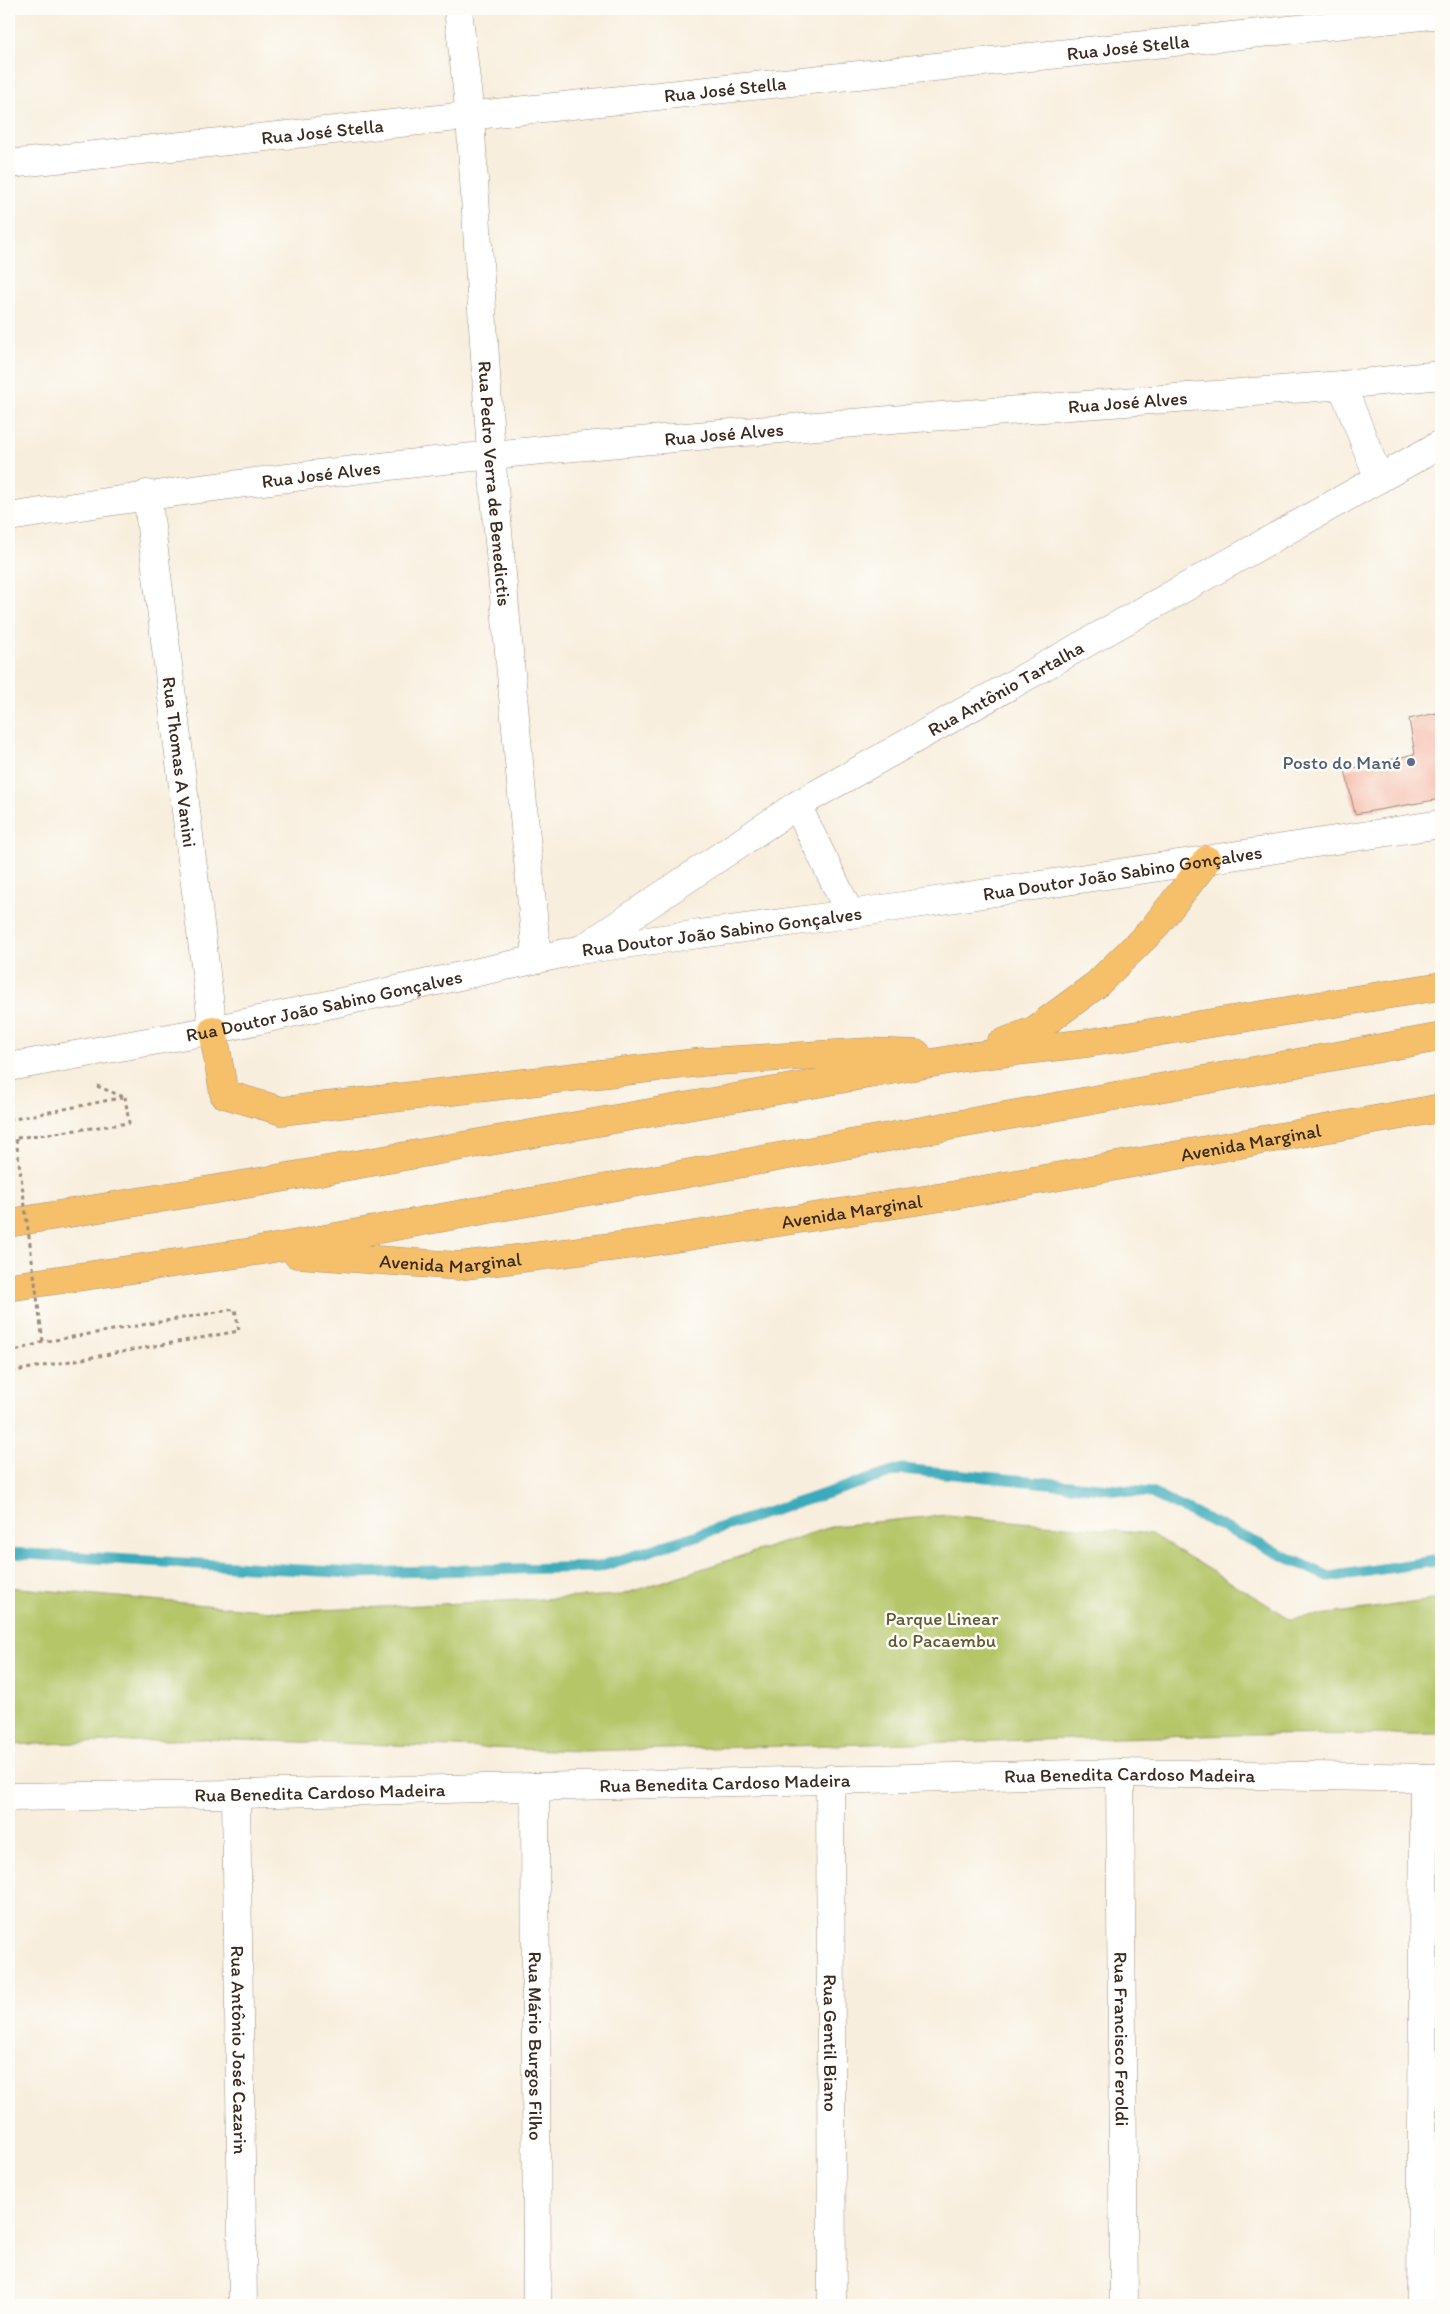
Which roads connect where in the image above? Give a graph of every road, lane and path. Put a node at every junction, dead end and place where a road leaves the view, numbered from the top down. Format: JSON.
{"nodes":[{"id":1,"x":458,"y":9,"type":"edge"},
{"id":2,"x":1441,"y":14,"type":"edge"},
{"id":3,"x":470,"y":116,"type":"junction"},
{"id":4,"x":9,"y":164,"type":"edge"},
{"id":5,"x":1441,"y":375,"type":"edge"},
{"id":6,"x":1342,"y":385,"type":"junction"},
{"id":7,"x":1441,"y":444,"type":"edge"},
{"id":8,"x":491,"y":454,"type":"junction"},
{"id":9,"x":1379,"y":478,"type":"junction"},
{"id":10,"x":148,"y":494,"type":"junction"},
{"id":11,"x":9,"y":517,"type":"edge"},
{"id":12,"x":797,"y":805,"type":"junction"},
{"id":13,"x":1441,"y":824,"type":"edge"},
{"id":14,"x":1207,"y":860,"type":"junction"},
{"id":15,"x":850,"y":914,"type":"junction"},
{"id":16,"x":580,"y":950,"type":"junction"},
{"id":17,"x":537,"y":959,"type":"junction"},
{"id":18,"x":1441,"y":986,"type":"edge"},
{"id":19,"x":214,"y":1030,"type":"junction"},
{"id":20,"x":1441,"y":1038,"type":"edge"},
{"id":21,"x":966,"y":1057,"type":"junction"},
{"id":22,"x":9,"y":1068,"type":"edge"},
{"id":23,"x":1441,"y":1108,"type":"edge"},
{"id":24,"x":9,"y":1120,"type":"edge"},
{"id":25,"x":16,"y":1138,"type":"junction"},
{"id":26,"x":9,"y":1139,"type":"edge"},
{"id":27,"x":9,"y":1223,"type":"edge"},
{"id":28,"x":258,"y":1251,"type":"junction"},
{"id":29,"x":9,"y":1287,"type":"edge"},
{"id":30,"x":43,"y":1342,"type":"junction"},
{"id":31,"x":9,"y":1353,"type":"edge"},
{"id":32,"x":9,"y":1372,"type":"edge"},
{"id":33,"x":1120,"y":1773,"type":"junction"},
{"id":34,"x":1432,"y":1778,"type":"edge"},
{"id":35,"x":830,"y":1779,"type":"junction"},
{"id":36,"x":535,"y":1787,"type":"junction"},
{"id":37,"x":236,"y":1794,"type":"junction"},
{"id":38,"x":9,"y":1797,"type":"edge"},
{"id":39,"x":243,"y":2305,"type":"edge"},
{"id":40,"x":537,"y":2305,"type":"edge"},
{"id":41,"x":832,"y":2305,"type":"edge"},
{"id":42,"x":1124,"y":2305,"type":"edge"},
{"id":43,"x":1421,"y":2305,"type":"edge"}],
"edges":[{"from":1,"to":3,"type":"street","name":"Rua Pedro Verra de Benedictis"},
{"from":2,"to":3,"type":"street","name":"Rua José Stella"},
{"from":3,"to":4,"type":"street","name":"Rua José Stella"},
{"from":3,"to":8,"type":"street","name":"Rua Pedro Verra de Benedictis"},
{"from":5,"to":6,"type":"street","name":"Rua José Alves"},
{"from":6,"to":8,"type":"street","name":"Rua José Alves"},
{"from":6,"to":9,"type":"street"},
{"from":7,"to":9,"type":"street","name":"Rua Antônio Tartalha"},
{"from":8,"to":10,"type":"street","name":"Rua José Alves"},
{"from":8,"to":17,"type":"street","name":"Rua Pedro Verra de Benedictis"},
{"from":9,"to":12,"type":"street","name":"Rua Antônio Tartalha"},
{"from":10,"to":11,"type":"street","name":"Rua José Alves"},
{"from":10,"to":19,"type":"street","name":"Rua Thomas A Vanini"},
{"from":12,"to":15,"type":"street"},
{"from":12,"to":16,"type":"street","name":"Rua Antônio Tartalha"},
{"from":13,"to":14,"type":"street","name":"Rua Doutor João Sabino Gonçalves"},
{"from":14,"to":15,"type":"street","name":"Rua Doutor João Sabino Gonçalves"},
{"from":14,"to":21,"type":"main road"},
{"from":15,"to":16,"type":"street","name":"Rua Doutor João Sabino Gonçalves"},
{"from":16,"to":17,"type":"street","name":"Rua Doutor João Sabino Gonçalves"},
{"from":17,"to":19,"type":"street","name":"Rua Doutor João Sabino Gonçalves"},
{"from":18,"to":21,"type":"main road"},
{"from":19,"to":21,"type":"main road"},
{"from":19,"to":22,"type":"street","name":"Rua Doutor João Sabino Gonçalves"},
{"from":20,"to":28,"type":"main road"},
{"from":21,"to":27,"type":"main road"},
{"from":23,"to":28,"type":"main road","name":"Avenida Marginal"},
{"from":24,"to":25,"type":"path"},
{"from":25,"to":26,"type":"path","bridge":true},
{"from":25,"to":30,"type":"path","bridge":true},
{"from":28,"to":29,"type":"main road"},
{"from":30,"to":31,"type":"path"},
{"from":30,"to":32,"type":"path"},
{"from":33,"to":34,"type":"street","name":"Rua Benedita Cardoso Madeira"},
{"from":33,"to":35,"type":"street","name":"Rua Benedita Cardoso Madeira"},
{"from":33,"to":42,"type":"street","name":"Rua Francisco Feroldi"},
{"from":34,"to":43,"type":"street"},
{"from":35,"to":36,"type":"street","name":"Rua Benedita Cardoso Madeira"},
{"from":35,"to":41,"type":"street","name":"Rua Gentil Biano"},
{"from":36,"to":37,"type":"street","name":"Rua Benedita Cardoso Madeira"},
{"from":36,"to":40,"type":"street","name":"Rua Mário Burgos Filho"},
{"from":37,"to":38,"type":"street","name":"Rua Benedita Cardoso Madeira"},
{"from":37,"to":39,"type":"street","name":"Rua Antônio José Cazarin"}]}
